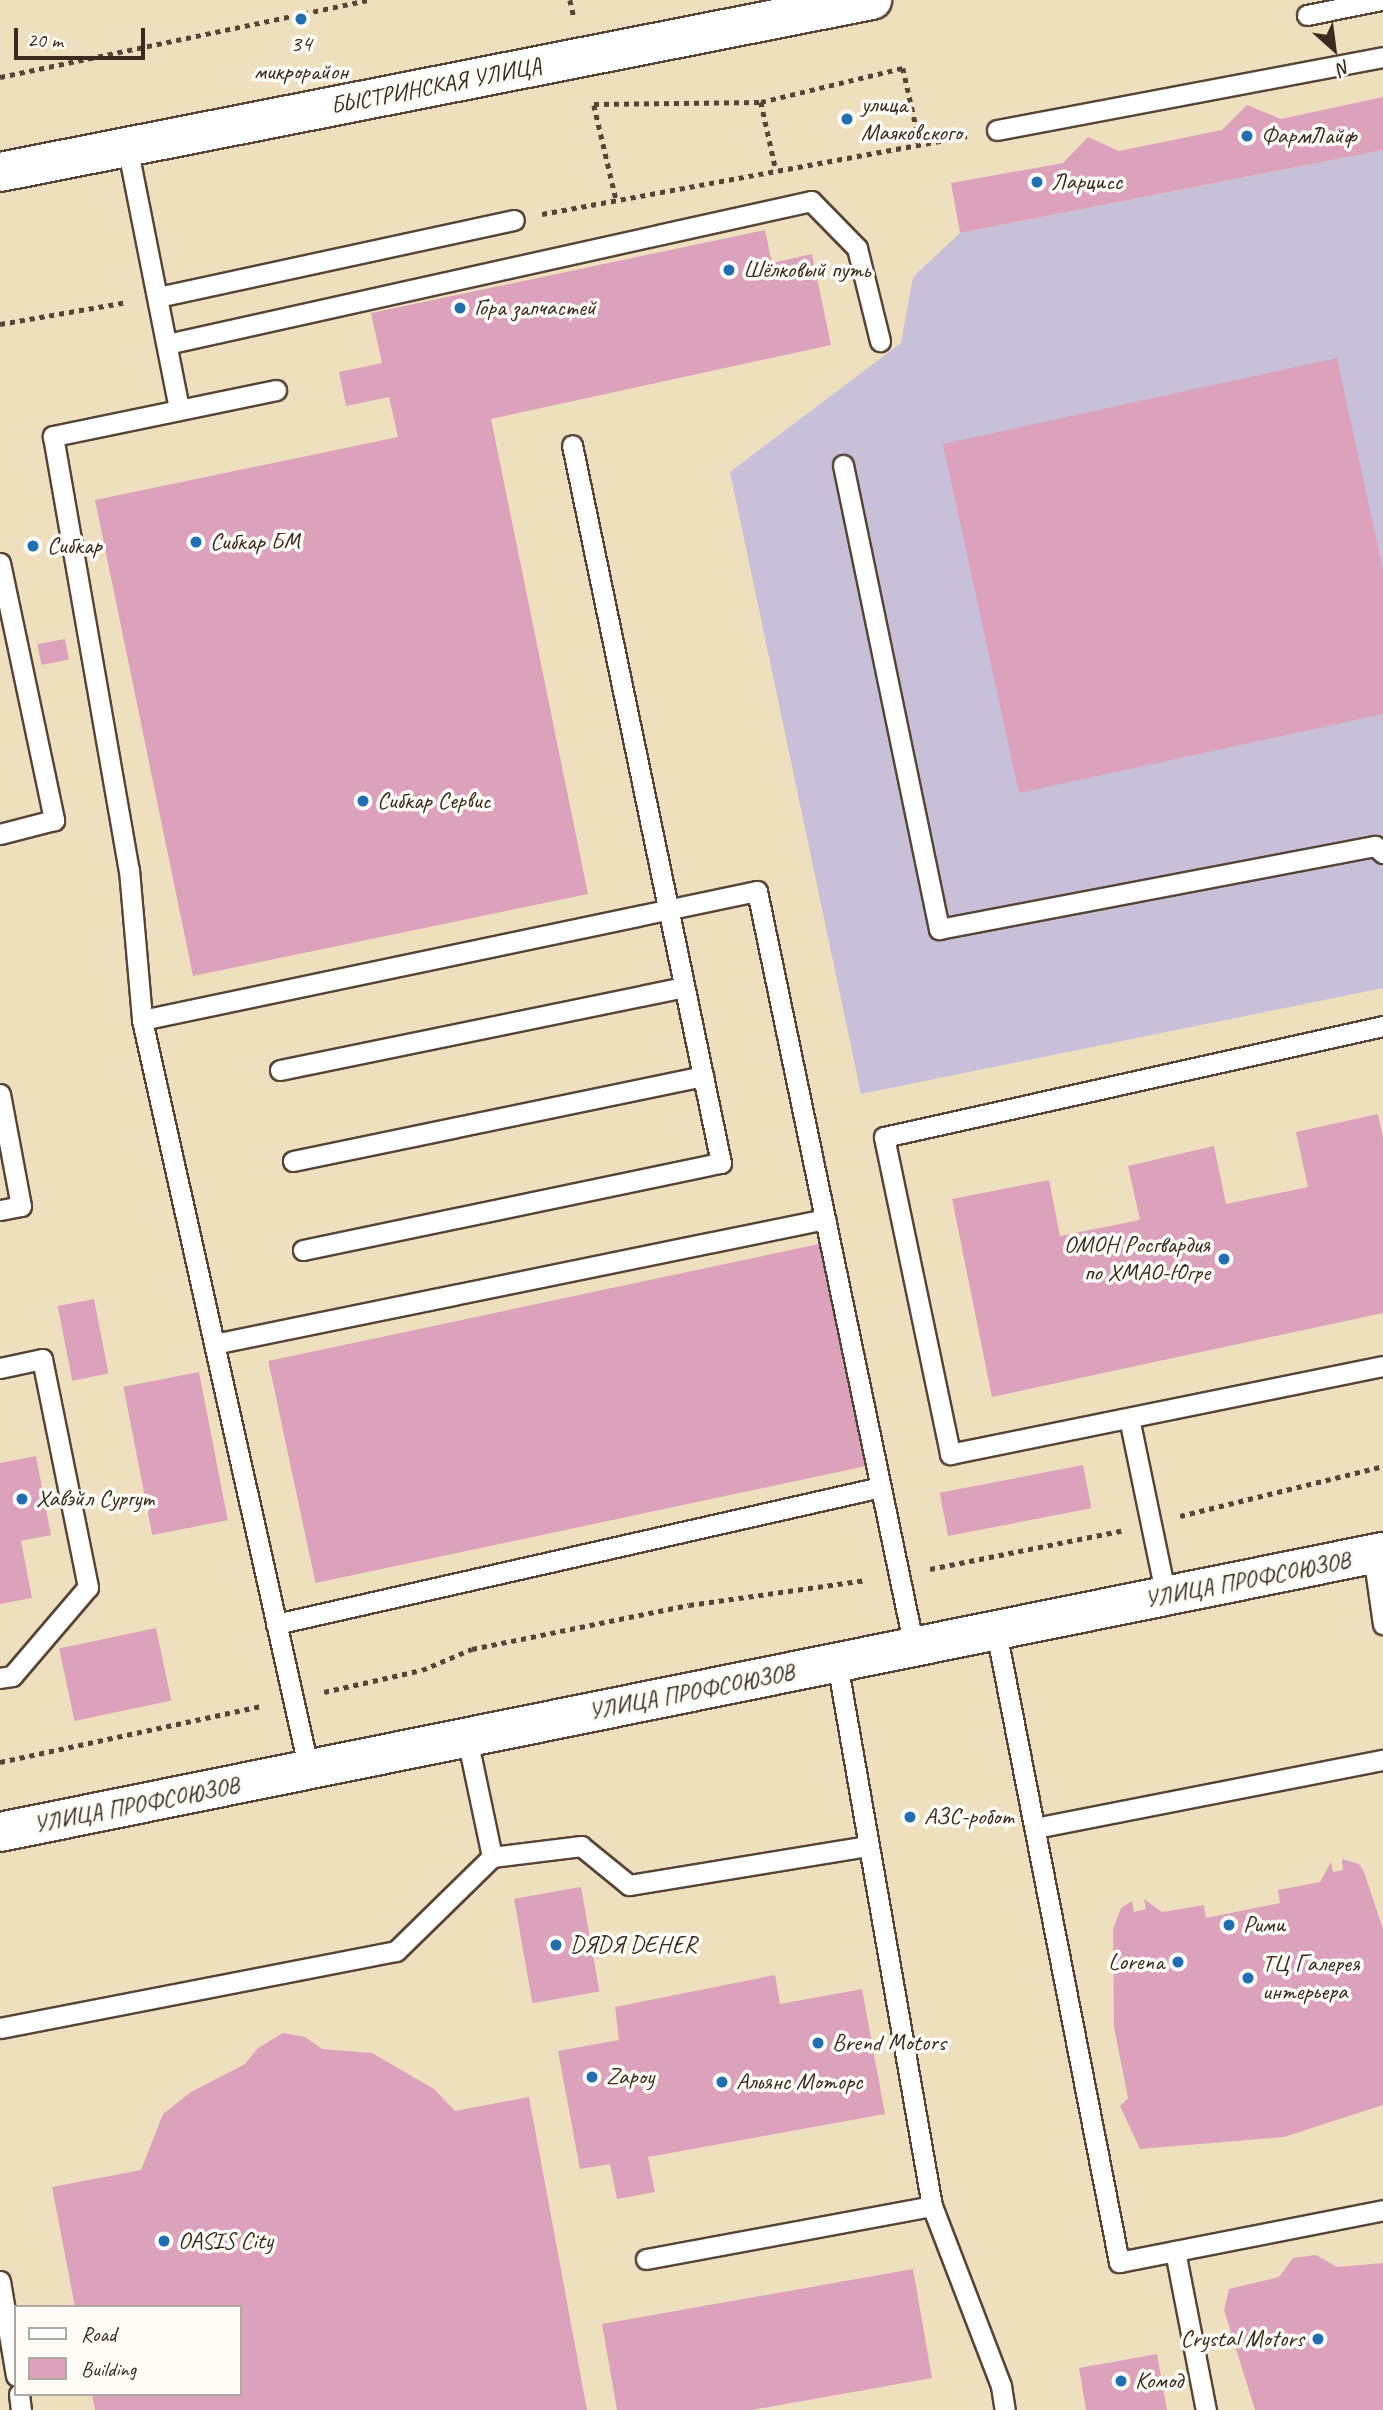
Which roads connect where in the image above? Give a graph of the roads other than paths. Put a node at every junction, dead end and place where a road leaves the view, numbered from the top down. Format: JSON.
{"nodes":[{"id":1,"x":872,"y":0,"type":"edge"},
{"id":2,"x":1381,"y":0,"type":"edge"},
{"id":3,"x":1307,"y":15,"type":"dead end"},
{"id":4,"x":1383,"y":57,"type":"edge"},
{"id":5,"x":997,"y":131,"type":"road end"},
{"id":6,"x":127,"y":146,"type":"junction"},
{"id":7,"x":0,"y":172,"type":"edge"},
{"id":8,"x":514,"y":219,"type":"road end"},
{"id":9,"x":158,"y":297,"type":"junction"},
{"id":10,"x":880,"y":341,"type":"dead end"},
{"id":11,"x":167,"y":344,"type":"junction"},
{"id":12,"x":276,"y":390,"type":"dead end"},
{"id":13,"x":179,"y":409,"type":"junction"},
{"id":14,"x":572,"y":445,"type":"dead end"},
{"id":15,"x":843,"y":465,"type":"dead end"},
{"id":16,"x":0,"y":563,"type":"edge"},
{"id":17,"x":0,"y":834,"type":"edge"},
{"id":18,"x":1383,"y":853,"type":"edge"},
{"id":19,"x":668,"y":909,"type":"junction"},
{"id":20,"x":684,"y":987,"type":"junction"},
{"id":21,"x":142,"y":1020,"type":"junction"},
{"id":22,"x":1383,"y":1026,"type":"edge"},
{"id":23,"x":281,"y":1070,"type":"dead end"},
{"id":24,"x":703,"y":1076,"type":"junction"},
{"id":25,"x":0,"y":1094,"type":"edge"},
{"id":26,"x":293,"y":1161,"type":"dead end"},
{"id":27,"x":0,"y":1210,"type":"edge"},
{"id":28,"x":825,"y":1219,"type":"junction"},
{"id":29,"x":303,"y":1250,"type":"dead end"},
{"id":30,"x":214,"y":1344,"type":"junction"},
{"id":31,"x":1383,"y":1366,"type":"edge"},
{"id":32,"x":0,"y":1368,"type":"edge"},
{"id":33,"x":1129,"y":1418,"type":"junction"},
{"id":34,"x":881,"y":1487,"type":"junction"},
{"id":35,"x":1378,"y":1553,"type":"edge"},
{"id":36,"x":1166,"y":1596,"type":"junction"},
{"id":37,"x":276,"y":1624,"type":"junction"},
{"id":38,"x":1383,"y":1624,"type":"edge"},
{"id":39,"x":996,"y":1631,"type":"junction"},
{"id":40,"x":914,"y":1647,"type":"junction"},
{"id":41,"x":837,"y":1662,"type":"junction"},
{"id":42,"x":0,"y":1678,"type":"edge"},
{"id":43,"x":467,"y":1738,"type":"junction"},
{"id":44,"x":1383,"y":1760,"type":"edge"},
{"id":45,"x":309,"y":1770,"type":"junction"},
{"id":46,"x":1035,"y":1828,"type":"junction"},
{"id":47,"x":0,"y":1832,"type":"edge"},
{"id":48,"x":868,"y":1846,"type":"junction"},
{"id":49,"x":492,"y":1857,"type":"junction"},
{"id":50,"x":0,"y":2028,"type":"edge"},
{"id":51,"x":932,"y":2206,"type":"junction"},
{"id":52,"x":1383,"y":2210,"type":"edge"},
{"id":53,"x":1175,"y":2251,"type":"junction"},
{"id":54,"x":646,"y":2259,"type":"dead end"},
{"id":55,"x":0,"y":2281,"type":"edge"},
{"id":56,"x":14,"y":2364,"type":"edge"},
{"id":57,"x":1005,"y":2410,"type":"edge"},
{"id":58,"x":1206,"y":2410,"type":"edge"}],
"edges":[{"from":1,"to":6,"type":"main road","name":"БЫСТРИНСКАЯ УЛИЦА"},
{"from":2,"to":3,"type":"lane"},
{"from":4,"to":5,"type":"lane"},
{"from":6,"to":7,"type":"main road","name":"БЫСТРИНСКАЯ УЛИЦА"},
{"from":6,"to":9,"type":"lane"},
{"from":8,"to":9,"type":"lane"},
{"from":9,"to":11,"type":"lane"},
{"from":10,"to":11,"type":"lane"},
{"from":11,"to":13,"type":"lane"},
{"from":12,"to":13,"type":"lane"},
{"from":13,"to":21,"type":"lane"},
{"from":14,"to":19,"type":"lane"},
{"from":15,"to":18,"type":"lane"},
{"from":16,"to":17,"type":"lane"},
{"from":19,"to":20,"type":"lane"},
{"from":19,"to":21,"type":"lane"},
{"from":19,"to":28,"type":"lane"},
{"from":20,"to":23,"type":"lane"},
{"from":20,"to":24,"type":"lane"},
{"from":21,"to":30,"type":"lane"},
{"from":22,"to":33,"type":"lane"},
{"from":24,"to":26,"type":"lane"},
{"from":24,"to":29,"type":"lane"},
{"from":25,"to":27,"type":"lane"},
{"from":28,"to":30,"type":"lane"},
{"from":28,"to":34,"type":"lane"},
{"from":30,"to":37,"type":"lane"},
{"from":31,"to":33,"type":"lane"},
{"from":32,"to":42,"type":"lane"},
{"from":33,"to":36,"type":"lane"},
{"from":34,"to":37,"type":"lane"},
{"from":34,"to":40,"type":"lane"},
{"from":35,"to":36,"type":"main road","name":"УЛИЦА ПРОФСОЮЗОВ"},
{"from":35,"to":38,"type":"lane"},
{"from":36,"to":39,"type":"main road","name":"УЛИЦА ПРОФСОЮЗОВ"},
{"from":37,"to":45,"type":"lane"},
{"from":39,"to":40,"type":"main road","name":"УЛИЦА ПРОФСОЮЗОВ"},
{"from":39,"to":46,"type":"lane"},
{"from":40,"to":41,"type":"main road","name":"УЛИЦА ПРОФСОЮЗОВ"},
{"from":41,"to":43,"type":"main road","name":"УЛИЦА ПРОФСОЮЗОВ"},
{"from":41,"to":48,"type":"lane"},
{"from":43,"to":45,"type":"main road","name":"УЛИЦА ПРОФСОЮЗОВ"},
{"from":43,"to":49,"type":"lane"},
{"from":44,"to":46,"type":"lane"},
{"from":45,"to":47,"type":"main road","name":"УЛИЦА ПРОФСОЮЗОВ"},
{"from":46,"to":53,"type":"lane"},
{"from":48,"to":49,"type":"lane"},
{"from":48,"to":51,"type":"lane"},
{"from":49,"to":50,"type":"lane"},
{"from":51,"to":54,"type":"lane"},
{"from":51,"to":57,"type":"lane"},
{"from":52,"to":53,"type":"lane"},
{"from":53,"to":58,"type":"lane"},
{"from":55,"to":56,"type":"lane"}]}
